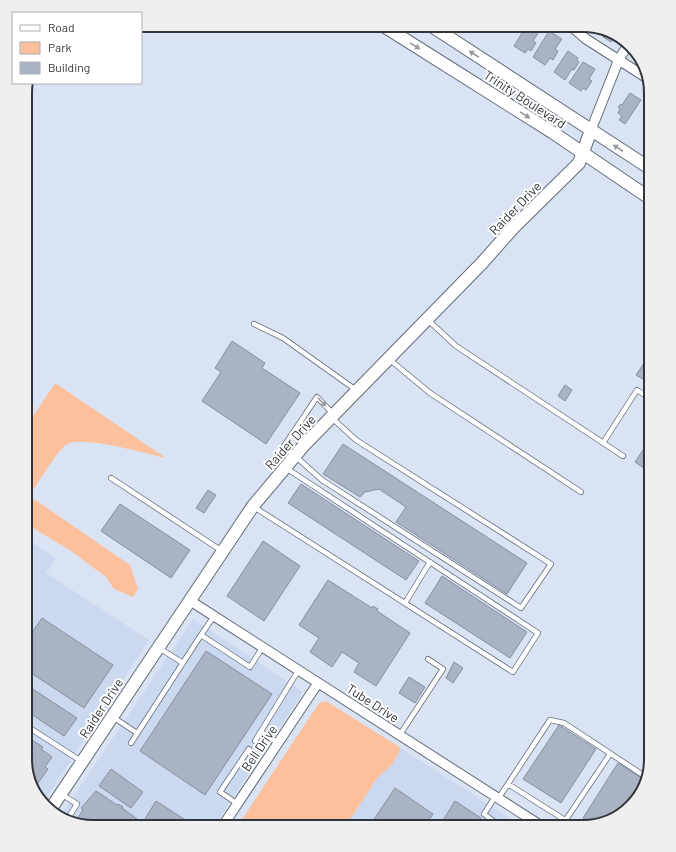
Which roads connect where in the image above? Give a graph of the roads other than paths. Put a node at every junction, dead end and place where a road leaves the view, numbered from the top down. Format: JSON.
{"nodes":[{"id":1,"x":393,"y":32,"type":"edge"},
{"id":2,"x":441,"y":32,"type":"edge"},
{"id":3,"x":578,"y":32,"type":"edge"},
{"id":4,"x":625,"y":49,"type":"edge"},
{"id":5,"x":619,"y":59,"type":"junction"},
{"id":6,"x":641,"y":75,"type":"edge"},
{"id":7,"x":592,"y":130,"type":"junction"},
{"id":8,"x":583,"y":154,"type":"junction"},
{"id":9,"x":644,"y":164,"type":"edge"},
{"id":10,"x":644,"y":194,"type":"edge"},
{"id":11,"x":427,"y":319,"type":"junction"},
{"id":12,"x":254,"y":324,"type":"dead end"},
{"id":13,"x":389,"y":358,"type":"junction"},
{"id":14,"x":357,"y":391,"type":"junction"},
{"id":15,"x":644,"y":394,"type":"edge"},
{"id":16,"x":332,"y":416,"type":"junction"},
{"id":17,"x":603,"y":443,"type":"junction"},
{"id":18,"x":294,"y":456,"type":"junction"},
{"id":19,"x":623,"y":456,"type":"dead end"},
{"id":20,"x":285,"y":467,"type":"junction"},
{"id":21,"x":111,"y":478,"type":"dead end"},
{"id":22,"x":581,"y":492,"type":"dead end"},
{"id":23,"x":253,"y":506,"type":"junction"},
{"id":24,"x":222,"y":551,"type":"junction"},
{"id":25,"x":430,"y":562,"type":"junction"},
{"id":26,"x":189,"y":600,"type":"junction"},
{"id":27,"x":405,"y":603,"type":"junction"},
{"id":28,"x":214,"y":616,"type":"junction"},
{"id":29,"x":201,"y":635,"type":"junction"},
{"id":30,"x":158,"y":647,"type":"junction"},
{"id":31,"x":262,"y":648,"type":"junction"},
{"id":32,"x":428,"y":659,"type":"dead end"},
{"id":33,"x":183,"y":663,"type":"junction"},
{"id":34,"x":298,"y":671,"type":"junction"},
{"id":35,"x":318,"y":684,"type":"junction"},
{"id":36,"x":112,"y":717,"type":"junction"},
{"id":37,"x":32,"y":730,"type":"edge"},
{"id":38,"x":261,"y":732,"type":"junction"},
{"id":39,"x":137,"y":733,"type":"junction"},
{"id":40,"x":399,"y":736,"type":"junction"},
{"id":41,"x":255,"y":741,"type":"dead end"},
{"id":42,"x":131,"y":743,"type":"dead end"},
{"id":43,"x":278,"y":743,"type":"junction"},
{"id":44,"x":249,"y":749,"type":"dead end"},
{"id":45,"x":610,"y":754,"type":"junction"},
{"id":46,"x":82,"y":762,"type":"junction"},
{"id":47,"x":642,"y":774,"type":"edge"},
{"id":48,"x":508,"y":784,"type":"junction"},
{"id":49,"x":61,"y":794,"type":"junction"},
{"id":50,"x":497,"y":798,"type":"junction"},
{"id":51,"x":238,"y":804,"type":"junction"},
{"id":52,"x":53,"y":805,"type":"edge"},
{"id":53,"x":70,"y":815,"type":"edge"},
{"id":54,"x":227,"y":820,"type":"edge"},
{"id":55,"x":492,"y":820,"type":"edge"},
{"id":56,"x":532,"y":820,"type":"edge"},
{"id":57,"x":566,"y":820,"type":"joint"}],
"edges":[{"from":1,"to":8,"type":"main road","name":"Trinity Boulevard","one_way":true},
{"from":7,"to":2,"type":"main road","name":"Trinity Boulevard","one_way":true},
{"from":3,"to":5,"type":"street"},
{"from":4,"to":5,"type":"street"},
{"from":5,"to":6,"type":"street"},
{"from":5,"to":7,"type":"street"},
{"from":7,"to":8,"type":"main road","name":"Raider Drive"},
{"from":9,"to":7,"type":"main road","name":"Trinity Boulevard","one_way":true},
{"from":8,"to":10,"type":"main road","name":"Trinity Boulevard"},
{"from":8,"to":11,"type":"main road","name":"Raider Drive"},
{"from":11,"to":13,"type":"main road","name":"Raider Drive"},
{"from":11,"to":17,"type":"lane"},
{"from":12,"to":14,"type":"lane"},
{"from":13,"to":14,"type":"main road","name":"Raider Drive"},
{"from":13,"to":22,"type":"lane"},
{"from":14,"to":16,"type":"main road","name":"Raider Drive"},
{"from":15,"to":17,"type":"lane"},
{"from":16,"to":18,"type":"main road","name":"Raider Drive"},
{"from":18,"to":16,"type":"lane","one_way":true},
{"from":16,"to":18,"type":"lane"},
{"from":17,"to":19,"type":"lane"},
{"from":18,"to":20,"type":"main road","name":"Raider Drive"},
{"from":20,"to":23,"type":"main road","name":"Raider Drive"},
{"from":20,"to":25,"type":"lane"},
{"from":21,"to":24,"type":"lane"},
{"from":23,"to":24,"type":"main road","name":"Raider Drive"},
{"from":23,"to":27,"type":"lane"},
{"from":24,"to":26,"type":"main road","name":"Raider Drive"},
{"from":25,"to":27,"type":"lane"},
{"from":25,"to":27,"type":"lane"},
{"from":26,"to":28,"type":"street","name":"Tube Drive"},
{"from":26,"to":30,"type":"main road","name":"Raider Drive"},
{"from":28,"to":29,"type":"lane"},
{"from":28,"to":31,"type":"street","name":"Tube Drive"},
{"from":29,"to":31,"type":"lane"},
{"from":29,"to":33,"type":"lane"},
{"from":30,"to":33,"type":"lane"},
{"from":30,"to":36,"type":"main road","name":"Raider Drive"},
{"from":31,"to":34,"type":"street","name":"Tube Drive"},
{"from":32,"to":40,"type":"lane"},
{"from":33,"to":39,"type":"lane"},
{"from":34,"to":35,"type":"street","name":"Tube Drive"},
{"from":34,"to":38,"type":"lane"},
{"from":35,"to":40,"type":"street","name":"Tube Drive"},
{"from":35,"to":43,"type":"street","name":"Bell Drive"},
{"from":36,"to":39,"type":"lane"},
{"from":36,"to":46,"type":"main road","name":"Raider Drive"},
{"from":37,"to":46,"type":"lane"},
{"from":38,"to":41,"type":"lane"},
{"from":38,"to":43,"type":"lane"},
{"from":39,"to":42,"type":"lane"},
{"from":40,"to":50,"type":"street","name":"Tube Drive"},
{"from":43,"to":51,"type":"street","name":"Bell Drive"},
{"from":44,"to":51,"type":"lane"},
{"from":45,"to":47,"type":"lane"},
{"from":45,"to":48,"type":"lane"},
{"from":45,"to":57,"type":"lane"},
{"from":46,"to":49,"type":"main road","name":"Raider Drive"},
{"from":48,"to":50,"type":"lane"},
{"from":48,"to":57,"type":"lane"},
{"from":49,"to":52,"type":"main road","name":"Raider Drive"},
{"from":49,"to":53,"type":"lane"},
{"from":50,"to":55,"type":"lane"},
{"from":50,"to":56,"type":"street","name":"Tube Drive"},
{"from":51,"to":54,"type":"street","name":"Bell Drive"}]}
